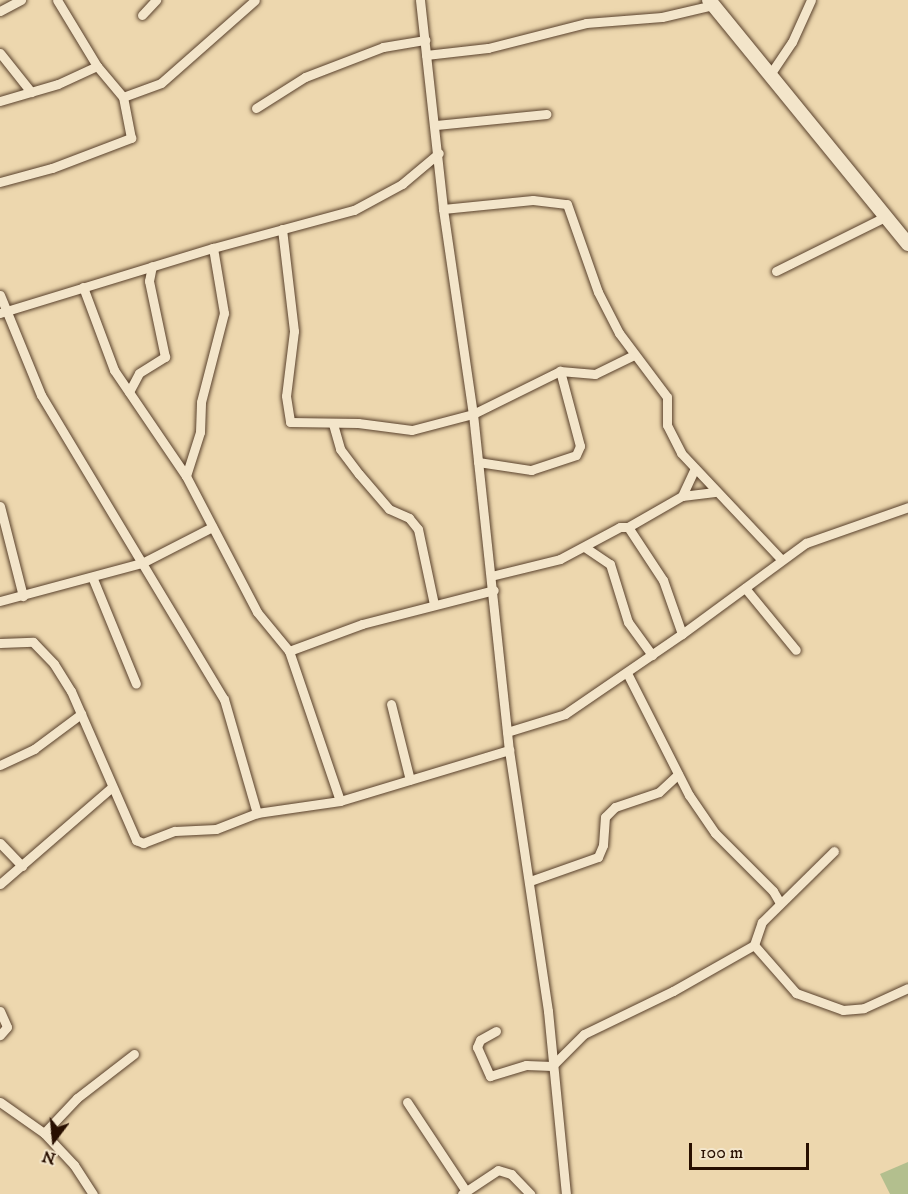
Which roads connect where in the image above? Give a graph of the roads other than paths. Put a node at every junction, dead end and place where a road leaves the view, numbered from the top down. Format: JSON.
{"nodes":[{"id":1,"x":21,"y":0,"type":"edge"},
{"id":2,"x":57,"y":0,"type":"edge"},
{"id":3,"x":156,"y":0,"type":"edge"},
{"id":4,"x":255,"y":0,"type":"edge"},
{"id":5,"x":420,"y":0,"type":"edge"},
{"id":6,"x":811,"y":0,"type":"edge"},
{"id":7,"x":711,"y":2,"type":"edge"},
{"id":8,"x":0,"y":11,"type":"edge"},
{"id":9,"x":142,"y":15,"type":"dead end"},
{"id":10,"x":425,"y":40,"type":"junction"},
{"id":11,"x":0,"y":53,"type":"edge"},
{"id":12,"x":426,"y":56,"type":"junction"},
{"id":13,"x":97,"y":66,"type":"junction"},
{"id":14,"x":771,"y":73,"type":"junction"},
{"id":15,"x":31,"y":92,"type":"junction"},
{"id":16,"x":123,"y":97,"type":"junction"},
{"id":17,"x":0,"y":100,"type":"edge"},
{"id":18,"x":256,"y":108,"type":"dead end"},
{"id":19,"x":546,"y":114,"type":"dead end"},
{"id":20,"x":435,"y":125,"type":"junction"},
{"id":21,"x":439,"y":153,"type":"junction"},
{"id":22,"x":0,"y":182,"type":"edge"},
{"id":23,"x":443,"y":209,"type":"junction"},
{"id":24,"x":887,"y":216,"type":"junction"},
{"id":25,"x":282,"y":229,"type":"junction"},
{"id":26,"x":908,"y":244,"type":"edge"},
{"id":27,"x":213,"y":248,"type":"junction"},
{"id":28,"x":152,"y":266,"type":"junction"},
{"id":29,"x":776,"y":271,"type":"dead end"},
{"id":30,"x":83,"y":287,"type":"junction"},
{"id":31,"x":0,"y":295,"type":"edge"},
{"id":32,"x":3,"y":312,"type":"edge"},
{"id":33,"x":634,"y":355,"type":"junction"},
{"id":34,"x":560,"y":371,"type":"junction"},
{"id":35,"x":129,"y":392,"type":"junction"},
{"id":36,"x":473,"y":414,"type":"junction"},
{"id":37,"x":333,"y":424,"type":"junction"},
{"id":38,"x":478,"y":462,"type":"junction"},
{"id":39,"x":694,"y":470,"type":"junction"},
{"id":40,"x":186,"y":476,"type":"junction"},
{"id":41,"x":715,"y":492,"type":"junction"},
{"id":42,"x":682,"y":496,"type":"junction"},
{"id":43,"x":0,"y":506,"type":"edge"},
{"id":44,"x":908,"y":507,"type":"edge"},
{"id":45,"x":3,"y":524,"type":"edge"},
{"id":46,"x":212,"y":527,"type":"junction"},
{"id":47,"x":628,"y":527,"type":"junction"},
{"id":48,"x":586,"y":548,"type":"junction"},
{"id":49,"x":781,"y":560,"type":"junction"},
{"id":50,"x":142,"y":563,"type":"junction"},
{"id":51,"x":491,"y":576,"type":"junction"},
{"id":52,"x":93,"y":579,"type":"junction"},
{"id":53,"x":745,"y":588,"type":"junction"},
{"id":54,"x":494,"y":590,"type":"junction"},
{"id":55,"x":23,"y":596,"type":"junction"},
{"id":56,"x":0,"y":601,"type":"edge"},
{"id":57,"x":434,"y":604,"type":"junction"},
{"id":58,"x":682,"y":634,"type":"junction"},
{"id":59,"x":0,"y":643,"type":"edge"},
{"id":60,"x":305,"y":648,"type":"junction"},
{"id":61,"x":796,"y":650,"type":"dead end"},
{"id":62,"x":289,"y":651,"type":"junction"},
{"id":63,"x":652,"y":656,"type":"junction"},
{"id":64,"x":294,"y":666,"type":"junction"},
{"id":65,"x":627,"y":673,"type":"junction"},
{"id":66,"x":136,"y":684,"type":"dead end"},
{"id":67,"x":391,"y":704,"type":"dead end"},
{"id":68,"x":81,"y":714,"type":"junction"},
{"id":69,"x":507,"y":732,"type":"junction"},
{"id":70,"x":509,"y":750,"type":"junction"},
{"id":71,"x":0,"y":765,"type":"edge"},
{"id":72,"x":678,"y":774,"type":"junction"},
{"id":73,"x":410,"y":780,"type":"junction"},
{"id":74,"x":112,"y":787,"type":"junction"},
{"id":75,"x":340,"y":801,"type":"junction"},
{"id":76,"x":257,"y":813,"type":"junction"},
{"id":77,"x":0,"y":843,"type":"edge"},
{"id":78,"x":834,"y":851,"type":"dead end"},
{"id":79,"x":22,"y":867,"type":"junction"},
{"id":80,"x":530,"y":881,"type":"junction"},
{"id":81,"x":0,"y":884,"type":"edge"},
{"id":82,"x":780,"y":903,"type":"junction"},
{"id":83,"x":754,"y":945,"type":"junction"},
{"id":84,"x":908,"y":988,"type":"edge"},
{"id":85,"x":0,"y":1011,"type":"edge"},
{"id":86,"x":496,"y":1031,"type":"dead end"},
{"id":87,"x":0,"y":1035,"type":"edge"},
{"id":88,"x":134,"y":1054,"type":"dead end"},
{"id":89,"x":552,"y":1065,"type":"junction"},
{"id":90,"x":0,"y":1102,"type":"edge"},
{"id":91,"x":406,"y":1102,"type":"dead end"},
{"id":92,"x":44,"y":1133,"type":"junction"},
{"id":93,"x":464,"y":1193,"type":"edge"},
{"id":94,"x":93,"y":1194,"type":"edge"},
{"id":95,"x":530,"y":1194,"type":"edge"},
{"id":96,"x":566,"y":1194,"type":"edge"}],
"edges":[{"from":1,"to":8,"type":"street"},
{"from":2,"to":13,"type":"street"},
{"from":3,"to":9,"type":"street"},
{"from":4,"to":16,"type":"street"},
{"from":5,"to":10,"type":"street"},
{"from":6,"to":14,"type":"street"},
{"from":7,"to":12,"type":"street"},
{"from":7,"to":14,"type":"main road"},
{"from":10,"to":12,"type":"street"},
{"from":10,"to":18,"type":"street"},
{"from":11,"to":15,"type":"street"},
{"from":12,"to":20,"type":"street"},
{"from":13,"to":15,"type":"street"},
{"from":13,"to":16,"type":"street"},
{"from":14,"to":24,"type":"main road"},
{"from":15,"to":17,"type":"street"},
{"from":16,"to":22,"type":"street"},
{"from":19,"to":20,"type":"street"},
{"from":20,"to":21,"type":"street"},
{"from":21,"to":23,"type":"street"},
{"from":21,"to":25,"type":"street"},
{"from":23,"to":33,"type":"street"},
{"from":23,"to":36,"type":"street"},
{"from":24,"to":26,"type":"main road"},
{"from":24,"to":29,"type":"street"},
{"from":25,"to":27,"type":"street"},
{"from":25,"to":37,"type":"street"},
{"from":27,"to":28,"type":"street"},
{"from":27,"to":40,"type":"street"},
{"from":28,"to":30,"type":"street"},
{"from":28,"to":35,"type":"street"},
{"from":30,"to":32,"type":"street"},
{"from":30,"to":35,"type":"street"},
{"from":31,"to":32,"type":"street"},
{"from":32,"to":50,"type":"street"},
{"from":33,"to":34,"type":"street"},
{"from":33,"to":39,"type":"street"},
{"from":34,"to":36,"type":"street"},
{"from":34,"to":38,"type":"street"},
{"from":35,"to":40,"type":"street"},
{"from":36,"to":37,"type":"street"},
{"from":36,"to":38,"type":"street"},
{"from":37,"to":57,"type":"street"},
{"from":38,"to":51,"type":"street"},
{"from":39,"to":41,"type":"street"},
{"from":39,"to":42,"type":"street"},
{"from":40,"to":46,"type":"street"},
{"from":41,"to":42,"type":"street"},
{"from":41,"to":49,"type":"street"},
{"from":42,"to":47,"type":"street"},
{"from":43,"to":45,"type":"street"},
{"from":44,"to":49,"type":"street"},
{"from":45,"to":55,"type":"street"},
{"from":46,"to":50,"type":"street"},
{"from":46,"to":62,"type":"street"},
{"from":47,"to":48,"type":"street"},
{"from":47,"to":58,"type":"street"},
{"from":48,"to":51,"type":"street"},
{"from":48,"to":63,"type":"street"},
{"from":49,"to":53,"type":"street"},
{"from":50,"to":52,"type":"street"},
{"from":50,"to":76,"type":"street"},
{"from":51,"to":54,"type":"street"},
{"from":52,"to":55,"type":"street"},
{"from":52,"to":66,"type":"street"},
{"from":53,"to":58,"type":"street"},
{"from":53,"to":61,"type":"street"},
{"from":54,"to":57,"type":"street"},
{"from":54,"to":69,"type":"street"},
{"from":55,"to":56,"type":"street"},
{"from":57,"to":60,"type":"street"},
{"from":58,"to":63,"type":"street"},
{"from":59,"to":68,"type":"street"},
{"from":60,"to":62,"type":"street"},
{"from":60,"to":64,"type":"street"},
{"from":62,"to":64,"type":"street"},
{"from":63,"to":65,"type":"street"},
{"from":64,"to":75,"type":"street"},
{"from":65,"to":69,"type":"street"},
{"from":65,"to":72,"type":"street"},
{"from":67,"to":73,"type":"street"},
{"from":68,"to":71,"type":"street"},
{"from":68,"to":74,"type":"street"},
{"from":69,"to":70,"type":"street"},
{"from":70,"to":73,"type":"street"},
{"from":70,"to":80,"type":"street"},
{"from":72,"to":80,"type":"street"},
{"from":72,"to":82,"type":"street"},
{"from":73,"to":75,"type":"street"},
{"from":74,"to":76,"type":"street"},
{"from":74,"to":79,"type":"street"},
{"from":75,"to":76,"type":"street"},
{"from":77,"to":79,"type":"street"},
{"from":78,"to":82,"type":"street"},
{"from":79,"to":81,"type":"street"},
{"from":80,"to":89,"type":"street"},
{"from":82,"to":83,"type":"street"},
{"from":83,"to":84,"type":"street"},
{"from":83,"to":89,"type":"street"},
{"from":85,"to":87,"type":"street"},
{"from":86,"to":89,"type":"street"},
{"from":88,"to":92,"type":"street"},
{"from":89,"to":96,"type":"street"},
{"from":90,"to":92,"type":"street"},
{"from":91,"to":93,"type":"street"},
{"from":92,"to":94,"type":"street"},
{"from":93,"to":95,"type":"street"}]}
